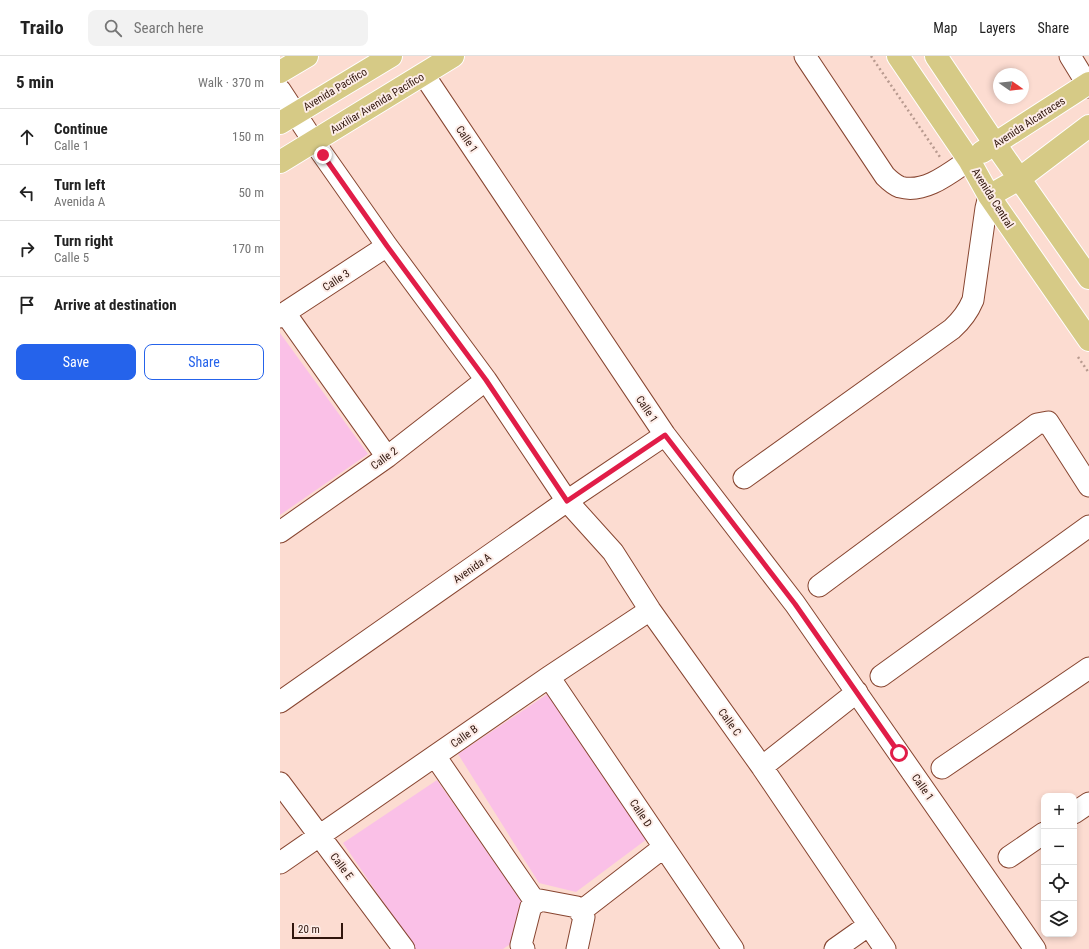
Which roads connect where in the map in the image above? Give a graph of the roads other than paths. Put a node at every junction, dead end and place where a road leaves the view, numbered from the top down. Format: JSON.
{"nodes":[{"id":1,"x":307,"y":56,"type":"edge"},
{"id":2,"x":391,"y":56,"type":"edge"},
{"id":3,"x":453,"y":56,"type":"edge"},
{"id":4,"x":805,"y":56,"type":"edge"},
{"id":5,"x":898,"y":56,"type":"edge"},
{"id":6,"x":936,"y":56,"type":"edge"},
{"id":7,"x":1070,"y":56,"type":"edge"},
{"id":8,"x":280,"y":72,"type":"edge"},
{"id":9,"x":424,"y":75,"type":"junction"},
{"id":10,"x":1088,"y":85,"type":"edge"},
{"id":11,"x":280,"y":90,"type":"edge"},
{"id":12,"x":288,"y":118,"type":"edge"},
{"id":13,"x":1089,"y":126,"type":"edge"},
{"id":14,"x":314,"y":142,"type":"junction"},
{"id":15,"x":995,"y":144,"type":"junction"},
{"id":16,"x":969,"y":160,"type":"junction"},
{"id":17,"x":280,"y":162,"type":"edge"},
{"id":18,"x":1019,"y":179,"type":"junction"},
{"id":19,"x":989,"y":196,"type":"junction"},
{"id":20,"x":387,"y":246,"type":"junction"},
{"id":21,"x":1089,"y":278,"type":"edge"},
{"id":22,"x":282,"y":316,"type":"edge"},
{"id":23,"x":1089,"y":340,"type":"edge"},
{"id":24,"x":486,"y":380,"type":"junction"},
{"id":25,"x":665,"y":435,"type":"junction"},
{"id":26,"x":387,"y":456,"type":"junction"},
{"id":27,"x":744,"y":478,"type":"dead end"},
{"id":28,"x":1089,"y":486,"type":"edge"},
{"id":29,"x":567,"y":501,"type":"junction"},
{"id":30,"x":1089,"y":526,"type":"edge"},
{"id":31,"x":280,"y":532,"type":"edge"},
{"id":32,"x":819,"y":586,"type":"dead end"},
{"id":33,"x":650,"y":610,"type":"junction"},
{"id":34,"x":1089,"y":668,"type":"edge"},
{"id":35,"x":881,"y":676,"type":"dead end"},
{"id":36,"x":549,"y":677,"type":"junction"},
{"id":37,"x":857,"y":692,"type":"junction"},
{"id":38,"x":280,"y":702,"type":"edge"},
{"id":39,"x":435,"y":756,"type":"junction"},
{"id":40,"x":762,"y":767,"type":"junction"},
{"id":41,"x":942,"y":768,"type":"dead end"},
{"id":42,"x":280,"y":784,"type":"edge"},
{"id":43,"x":1089,"y":803,"type":"edge"},
{"id":44,"x":1077,"y":811,"type":"edge"},
{"id":45,"x":1041,"y":835,"type":"edge"},
{"id":46,"x":320,"y":836,"type":"junction"},
{"id":47,"x":664,"y":847,"type":"junction"},
{"id":48,"x":1009,"y":857,"type":"dead end"},
{"id":49,"x":280,"y":863,"type":"edge"},
{"id":50,"x":536,"y":903,"type":"junction"},
{"id":51,"x":580,"y":912,"type":"junction"},
{"id":52,"x":869,"y":925,"type":"junction"},
{"id":53,"x":404,"y":949,"type":"edge"},
{"id":54,"x":524,"y":949,"type":"edge"},
{"id":55,"x":577,"y":949,"type":"edge"},
{"id":56,"x":733,"y":949,"type":"edge"},
{"id":57,"x":835,"y":949,"type":"edge"},
{"id":58,"x":885,"y":949,"type":"edge"},
{"id":59,"x":1035,"y":949,"type":"edge"}],
"edges":[{"from":1,"to":8,"type":"main road"},
{"from":2,"to":12,"type":"main road","name":"Avenida Pacífico"},
{"from":3,"to":9,"type":"main road","name":"Auxiliar Avenida Pacífico"},
{"from":4,"to":16,"type":"street"},
{"from":5,"to":16,"type":"main road","name":"Avenida Central"},
{"from":6,"to":15,"type":"main road"},
{"from":7,"to":10,"type":"street"},
{"from":9,"to":14,"type":"main road","name":"Auxiliar Avenida Pacífico"},
{"from":9,"to":25,"type":"street","name":"Calle 1"},
{"from":10,"to":15,"type":"main road","name":"Avenida Alcatraces"},
{"from":11,"to":12,"type":"street","name":"Calle C"},
{"from":12,"to":14,"type":"street","name":"Calle C"},
{"from":13,"to":18,"type":"main road"},
{"from":14,"to":17,"type":"main road","name":"Auxiliar Avenida Pacífico"},
{"from":14,"to":20,"type":"street","name":"Calle C"},
{"from":15,"to":16,"type":"main road","name":"Avenida Alcatraces"},
{"from":15,"to":18,"type":"main road"},
{"from":16,"to":19,"type":"main road","name":"Avenida Central"},
{"from":18,"to":19,"type":"main road"},
{"from":18,"to":21,"type":"main road"},
{"from":19,"to":23,"type":"main road","name":"Avenida Central"},
{"from":19,"to":27,"type":"street"},
{"from":20,"to":22,"type":"street","name":"Calle 3"},
{"from":20,"to":24,"type":"street","name":"Calle C"},
{"from":22,"to":26,"type":"street"},
{"from":24,"to":26,"type":"street","name":"Calle 2"},
{"from":24,"to":29,"type":"street","name":"Calle C"},
{"from":25,"to":29,"type":"street","name":"Avenida A"},
{"from":25,"to":37,"type":"street","name":"Calle 1"},
{"from":26,"to":31,"type":"street","name":"Calle 2"},
{"from":28,"to":32,"type":"street"},
{"from":29,"to":33,"type":"street","name":"Calle C"},
{"from":29,"to":38,"type":"street","name":"Avenida A"},
{"from":30,"to":35,"type":"street"},
{"from":33,"to":36,"type":"street","name":"Calle B"},
{"from":33,"to":40,"type":"street","name":"Calle C"},
{"from":34,"to":41,"type":"street"},
{"from":36,"to":39,"type":"street","name":"Calle B"},
{"from":36,"to":47,"type":"street","name":"Calle D"},
{"from":37,"to":40,"type":"street"},
{"from":37,"to":59,"type":"street","name":"Calle 1"},
{"from":39,"to":46,"type":"street","name":"Calle B"},
{"from":39,"to":50,"type":"street"},
{"from":40,"to":52,"type":"street","name":"Calle C"},
{"from":42,"to":46,"type":"street","name":"Calle E"},
{"from":43,"to":44,"type":"street"},
{"from":45,"to":48,"type":"street"},
{"from":46,"to":49,"type":"street","name":"Calle B"},
{"from":46,"to":53,"type":"street","name":"Calle E"},
{"from":47,"to":51,"type":"street"},
{"from":47,"to":56,"type":"street","name":"Calle D"},
{"from":50,"to":51,"type":"street"},
{"from":50,"to":54,"type":"street"},
{"from":51,"to":55,"type":"street"},
{"from":52,"to":57,"type":"street"},
{"from":52,"to":58,"type":"street","name":"Calle C"}]}
